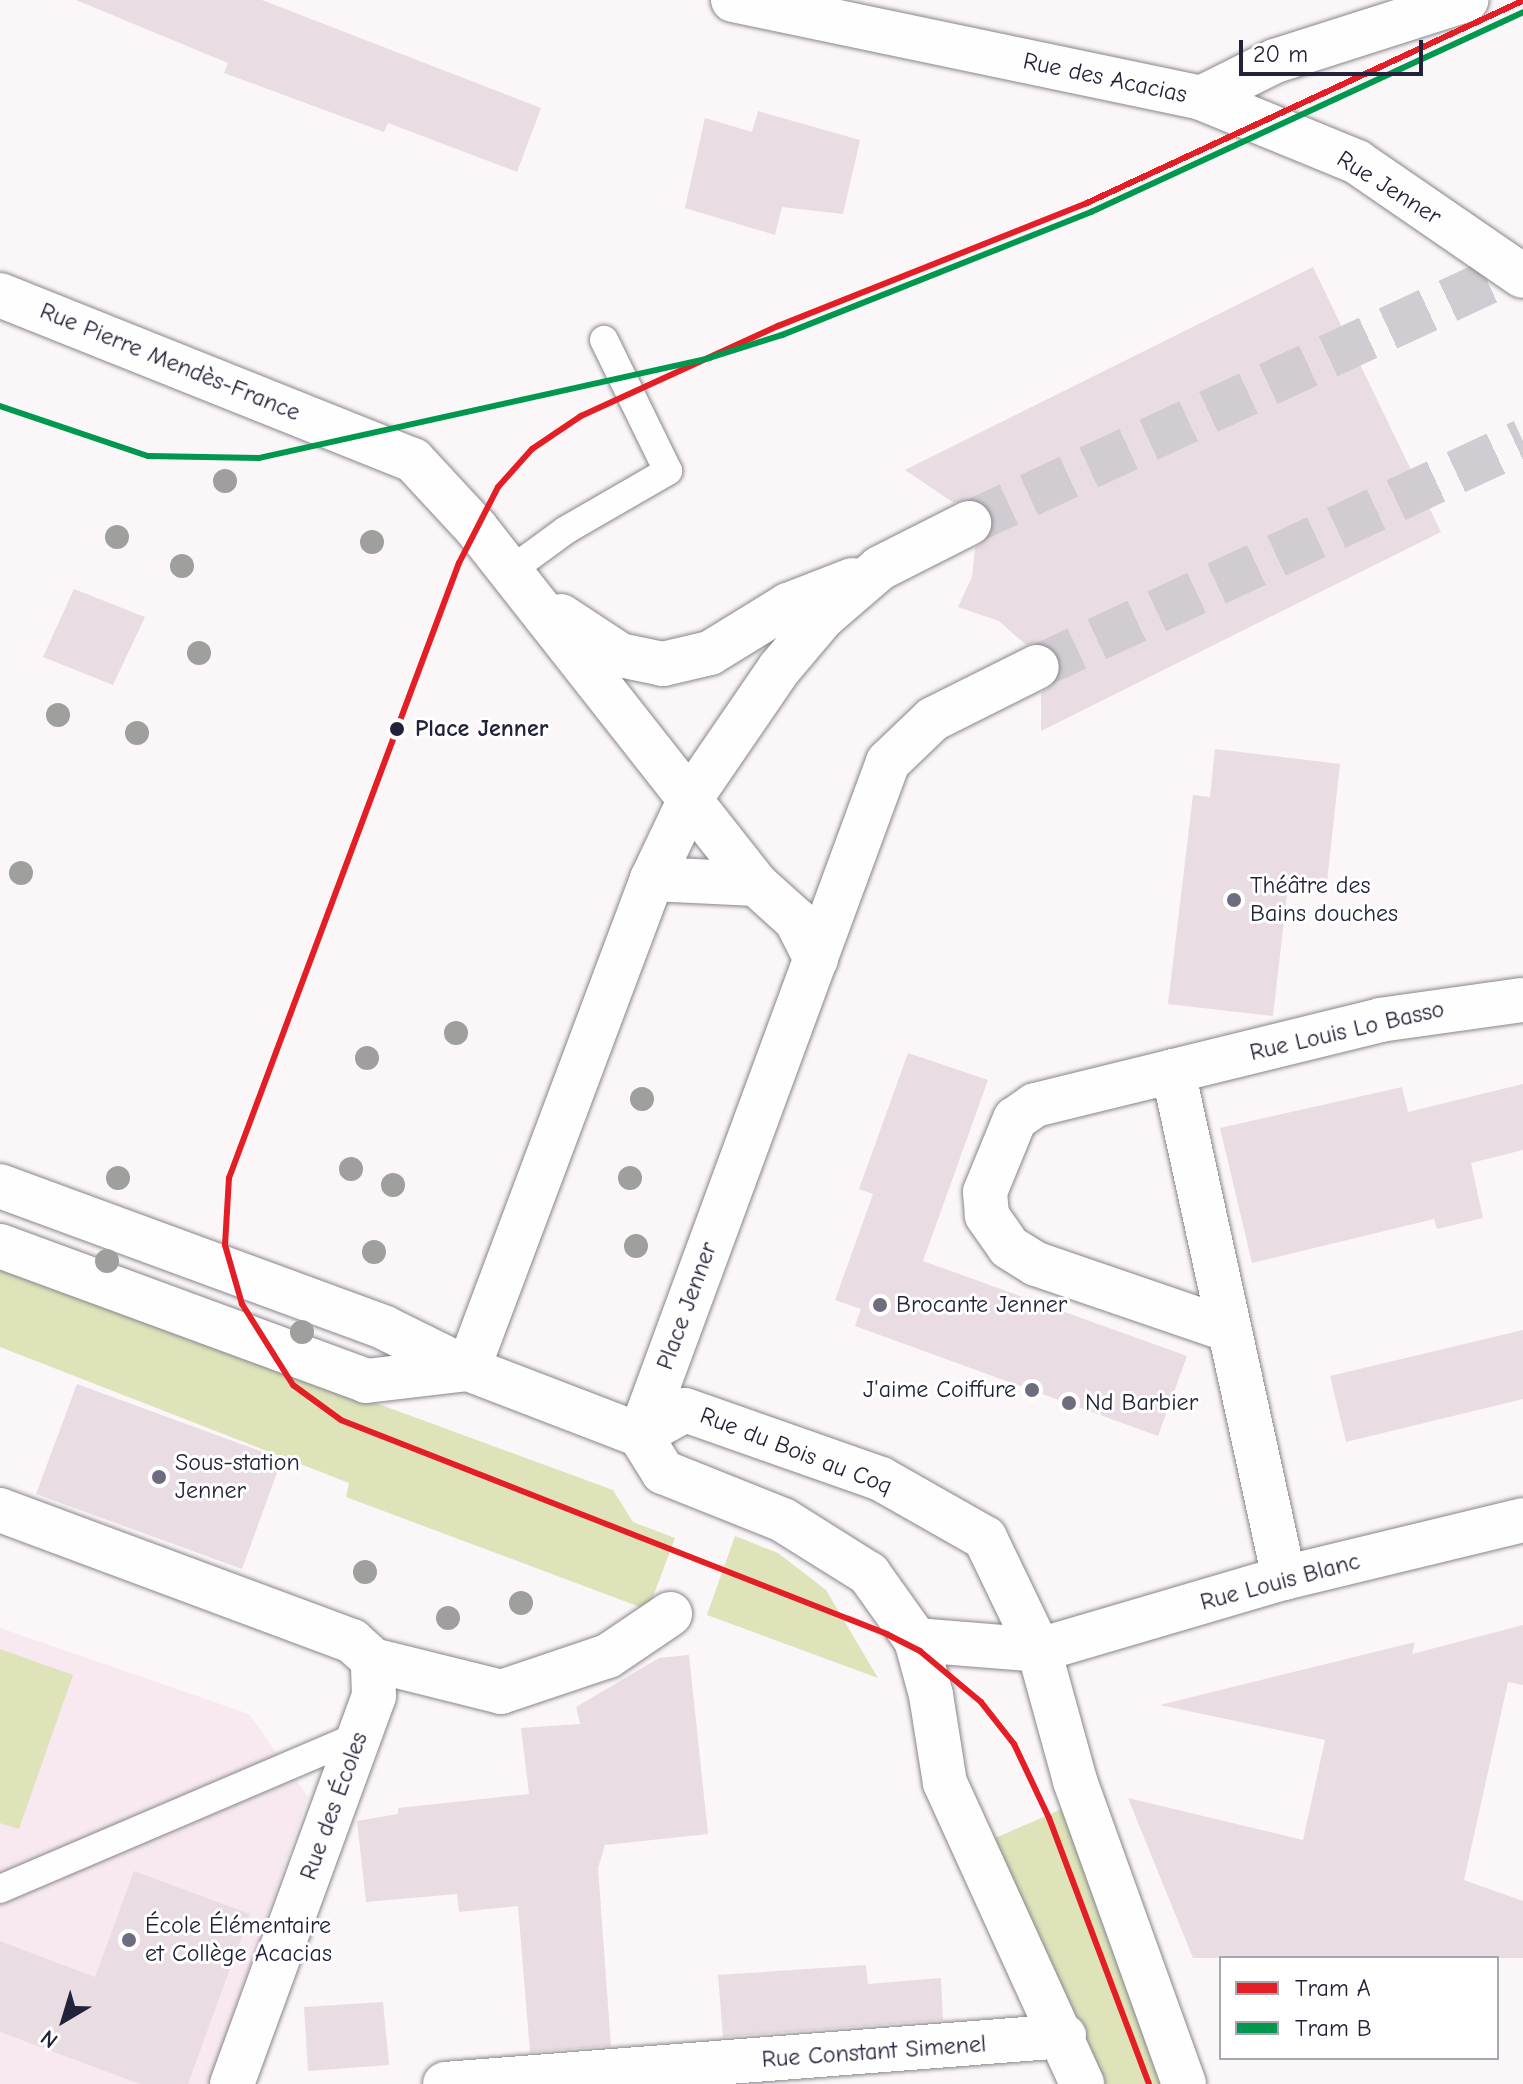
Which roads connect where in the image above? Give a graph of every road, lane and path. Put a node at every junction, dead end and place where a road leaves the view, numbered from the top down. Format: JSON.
{"nodes":[{"id":1,"x":733,"y":0,"type":"edge"},
{"id":2,"x":1466,"y":0,"type":"edge"},
{"id":3,"x":1201,"y":98,"type":"junction"},
{"id":4,"x":1523,"y":276,"type":"edge"},
{"id":5,"x":0,"y":295,"type":"edge"},
{"id":6,"x":604,"y":340,"type":"dead end"},
{"id":7,"x":969,"y":523,"type":"tunnel mouth"},
{"id":8,"x":880,"y":568,"type":"junction"},
{"id":9,"x":519,"y":583,"type":"junction"},
{"id":10,"x":1037,"y":667,"type":"tunnel mouth"},
{"id":11,"x":690,"y":799,"type":"junction"},
{"id":12,"x":652,"y":879,"type":"junction"},
{"id":13,"x":756,"y":884,"type":"junction"},
{"id":14,"x":816,"y":959,"type":"junction"},
{"id":15,"x":1523,"y":1000,"type":"edge"},
{"id":16,"x":1173,"y":1071,"type":"junction"},
{"id":17,"x":0,"y":1186,"type":"edge"},
{"id":18,"x":0,"y":1246,"type":"edge"},
{"id":19,"x":1229,"y":1330,"type":"junction"},
{"id":20,"x":468,"y":1369,"type":"junction"},
{"id":21,"x":640,"y":1435,"type":"junction"},
{"id":22,"x":0,"y":1510,"type":"edge"},
{"id":23,"x":1523,"y":1520,"type":"edge"},
{"id":24,"x":1284,"y":1578,"type":"junction"},
{"id":25,"x":670,"y":1614,"type":"dead end"},
{"id":26,"x":916,"y":1640,"type":"junction"},
{"id":27,"x":1039,"y":1650,"type":"junction"},
{"id":28,"x":373,"y":1660,"type":"junction"},
{"id":29,"x":359,"y":1736,"type":"junction"},
{"id":30,"x":0,"y":1889,"type":"edge"},
{"id":31,"x":1064,"y":2036,"type":"junction"},
{"id":32,"x":232,"y":2084,"type":"edge"},
{"id":33,"x":445,"y":2084,"type":"edge"},
{"id":34,"x":1082,"y":2084,"type":"edge"},
{"id":35,"x":1184,"y":2084,"type":"edge"}],
"edges":[{"from":1,"to":3,"type":"main road","name":"Rue des Acacias"},
{"from":2,"to":3,"type":"main road","name":"Rue des Acacias"},
{"from":3,"to":4,"type":"main road","name":"Rue Jenner"},
{"from":5,"to":9,"type":"main road","name":"Rue Pierre Mendès-France"},
{"from":6,"to":9,"type":"lane"},
{"from":7,"to":8,"type":"main road"},
{"from":8,"to":9,"type":"main road"},
{"from":8,"to":11,"type":"main road"},
{"from":9,"to":11,"type":"main road"},
{"from":10,"to":14,"type":"main road","name":"Place Jenner"},
{"from":11,"to":12,"type":"main road"},
{"from":11,"to":13,"type":"main road"},
{"from":12,"to":13,"type":"main road"},
{"from":12,"to":20,"type":"main road"},
{"from":13,"to":14,"type":"main road"},
{"from":14,"to":21,"type":"main road","name":"Place Jenner"},
{"from":15,"to":16,"type":"main road","name":"Rue Louis Lo Basso"},
{"from":16,"to":19,"type":"main road"},
{"from":16,"to":19,"type":"main road","name":"Rue Louis Lo Basso"},
{"from":17,"to":20,"type":"main road"},
{"from":18,"to":20,"type":"main road"},
{"from":19,"to":24,"type":"main road"},
{"from":20,"to":21,"type":"main road"},
{"from":21,"to":26,"type":"main road"},
{"from":21,"to":27,"type":"main road","name":"Rue du Bois au Coq"},
{"from":22,"to":28,"type":"main road"},
{"from":23,"to":24,"type":"main road","name":"Rue Louis Blanc"},
{"from":24,"to":27,"type":"main road","name":"Rue Louis Blanc"},
{"from":25,"to":28,"type":"main road"},
{"from":26,"to":27,"type":"main road"},
{"from":26,"to":31,"type":"main road"},
{"from":27,"to":35,"type":"main road","name":"Rue du Bois au Coq"},
{"from":28,"to":29,"type":"main road","name":"Rue des Écoles"},
{"from":29,"to":30,"type":"lane"},
{"from":29,"to":32,"type":"main road","name":"Rue des Écoles"},
{"from":31,"to":33,"type":"main road","name":"Rue Constant Simenel"},
{"from":31,"to":34,"type":"main road"}]}
